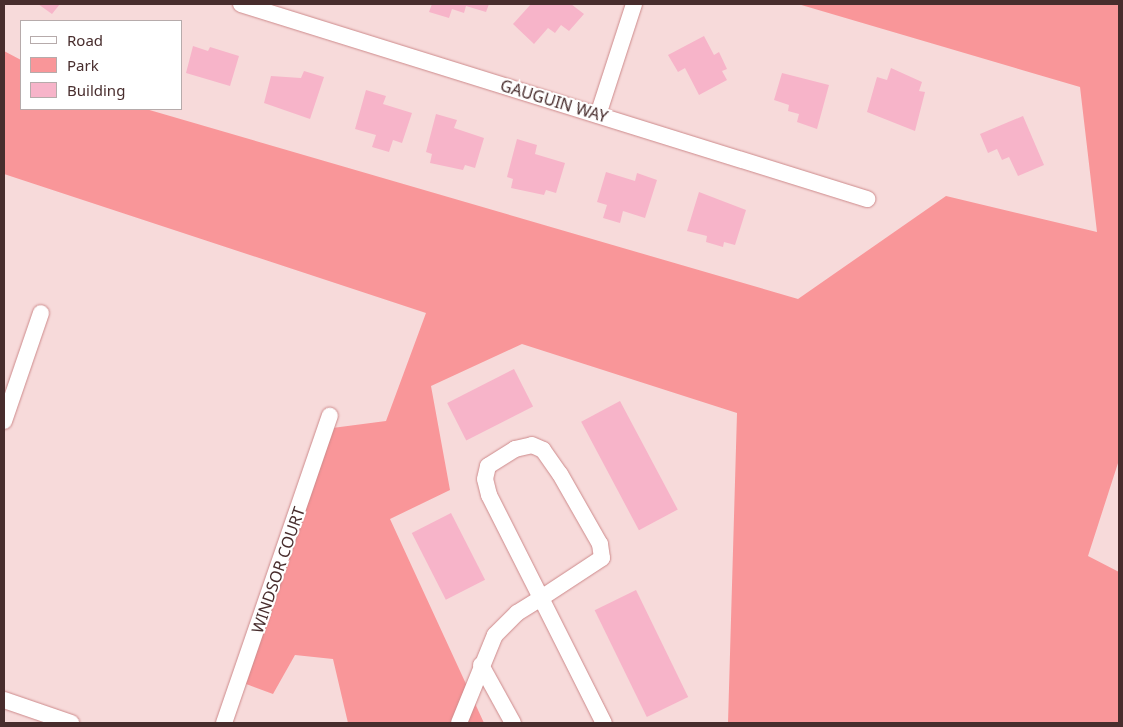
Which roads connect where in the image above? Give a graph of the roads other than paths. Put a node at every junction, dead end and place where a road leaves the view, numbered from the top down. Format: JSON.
{"nodes":[{"id":1,"x":241,"y":4,"type":"edge"},
{"id":2,"x":634,"y":4,"type":"edge"},
{"id":3,"x":598,"y":115,"type":"junction"},
{"id":4,"x":867,"y":199,"type":"dead end"},
{"id":5,"x":41,"y":313,"type":"dead end"},
{"id":6,"x":330,"y":416,"type":"dead end"},
{"id":7,"x":4,"y":421,"type":"edge"},
{"id":8,"x":541,"y":598,"type":"junction"},
{"id":9,"x":481,"y":665,"type":"junction"},
{"id":10,"x":4,"y":700,"type":"edge"},
{"id":11,"x":71,"y":723,"type":"edge"},
{"id":12,"x":224,"y":723,"type":"edge"},
{"id":13,"x":459,"y":723,"type":"edge"},
{"id":14,"x":513,"y":723,"type":"edge"},
{"id":15,"x":604,"y":723,"type":"edge"}],
"edges":[{"from":1,"to":3,"type":"street","name":"GAUGUIN WAY"},
{"from":2,"to":3,"type":"street"},
{"from":3,"to":4,"type":"street","name":"GAUGUIN WAY"},
{"from":5,"to":7,"type":"street"},
{"from":6,"to":12,"type":"street","name":"WINDSOR COURT"},
{"from":8,"to":8,"type":"street"},
{"from":8,"to":9,"type":"street"},
{"from":8,"to":15,"type":"street"},
{"from":9,"to":13,"type":"street"},
{"from":9,"to":14,"type":"street"},
{"from":10,"to":11,"type":"street"}]}
